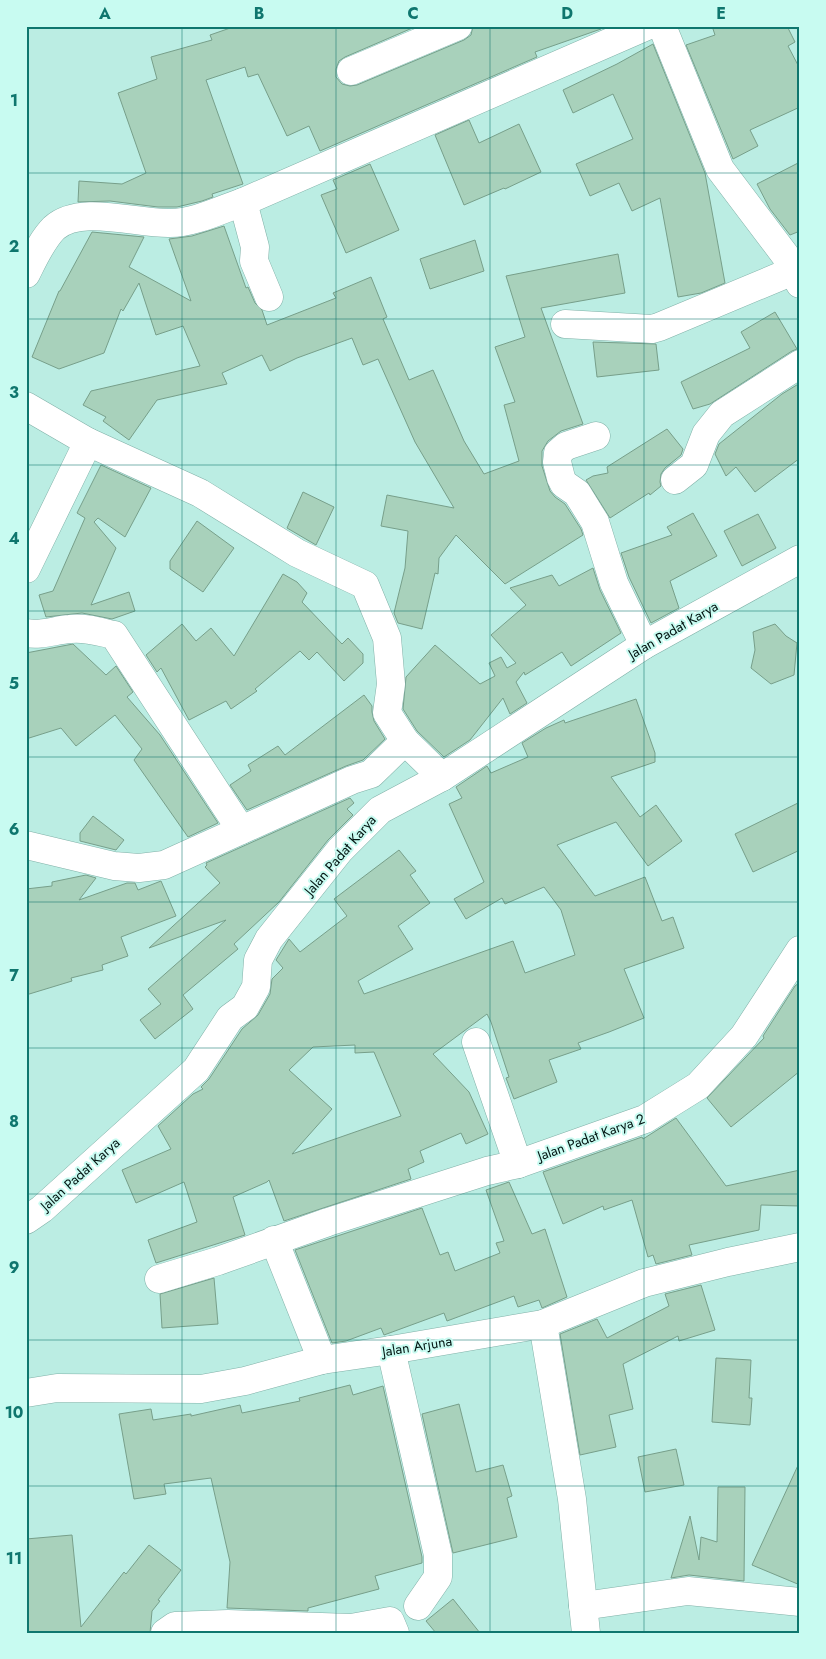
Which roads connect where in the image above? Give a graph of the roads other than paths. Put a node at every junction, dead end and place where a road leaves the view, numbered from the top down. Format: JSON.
{"nodes":[{"id":1,"x":458,"y":26,"type":"edge"},
{"id":2,"x":648,"y":26,"type":"edge"},
{"id":3,"x":662,"y":26,"type":"edge"},
{"id":4,"x":413,"y":34,"type":"edge"},
{"id":5,"x":350,"y":71,"type":"dead end"},
{"id":6,"x":243,"y":202,"type":"junction"},
{"id":7,"x":794,"y":264,"type":"edge"},
{"id":8,"x":26,"y":274,"type":"edge"},
{"id":9,"x":269,"y":297,"type":"dead end"},
{"id":10,"x":565,"y":324,"type":"dead end"},
{"id":11,"x":800,"y":364,"type":"edge"},
{"id":12,"x":26,"y":406,"type":"edge"},
{"id":13,"x":596,"y":436,"type":"dead end"},
{"id":14,"x":88,"y":442,"type":"junction"},
{"id":15,"x":675,"y":480,"type":"dead end"},
{"id":16,"x":800,"y":559,"type":"edge"},
{"id":17,"x":26,"y":569,"type":"edge"},
{"id":18,"x":26,"y":633,"type":"edge"},
{"id":19,"x":644,"y":646,"type":"junction"},
{"id":20,"x":405,"y":741,"type":"junction"},
{"id":21,"x":442,"y":777,"type":"junction"},
{"id":22,"x":241,"y":830,"type":"junction"},
{"id":23,"x":26,"y":845,"type":"edge"},
{"id":24,"x":800,"y":950,"type":"edge"},
{"id":25,"x":476,"y":1042,"type":"dead end"},
{"id":26,"x":518,"y":1164,"type":"junction"},
{"id":27,"x":26,"y":1220,"type":"edge"},
{"id":28,"x":274,"y":1240,"type":"junction"},
{"id":29,"x":800,"y":1247,"type":"edge"},
{"id":30,"x":159,"y":1279,"type":"dead end"},
{"id":31,"x":543,"y":1324,"type":"junction"},
{"id":32,"x":391,"y":1350,"type":"junction"},
{"id":33,"x":322,"y":1360,"type":"junction"},
{"id":34,"x":26,"y":1393,"type":"edge"},
{"id":35,"x":800,"y":1602,"type":"edge"},
{"id":36,"x":418,"y":1606,"type":"dead end"},
{"id":37,"x":583,"y":1606,"type":"junction"},
{"id":38,"x":165,"y":1633,"type":"edge"},
{"id":39,"x":395,"y":1633,"type":"edge"},
{"id":40,"x":586,"y":1633,"type":"edge"}],
"edges":[{"from":1,"to":4,"type":"street"},
{"from":2,"to":6,"type":"street"},
{"from":3,"to":7,"type":"street"},
{"from":4,"to":5,"type":"street"},
{"from":6,"to":8,"type":"street"},
{"from":6,"to":9,"type":"street"},
{"from":7,"to":10,"type":"street"},
{"from":11,"to":15,"type":"street"},
{"from":12,"to":14,"type":"street"},
{"from":13,"to":19,"type":"street"},
{"from":14,"to":17,"type":"street"},
{"from":14,"to":20,"type":"street"},
{"from":16,"to":19,"type":"street","name":"Jalan Padat Karya"},
{"from":18,"to":22,"type":"street"},
{"from":19,"to":21,"type":"street","name":"Jalan Padat Karya"},
{"from":20,"to":21,"type":"street"},
{"from":20,"to":22,"type":"street"},
{"from":21,"to":27,"type":"street","name":"Jalan Padat Karya"},
{"from":22,"to":23,"type":"street"},
{"from":24,"to":26,"type":"street","name":"Jalan Padat Karya 2"},
{"from":25,"to":26,"type":"street"},
{"from":26,"to":28,"type":"street","name":"Jalan Padat Karya 2"},
{"from":28,"to":30,"type":"street","name":"Jalan Padat Karya 2"},
{"from":28,"to":33,"type":"street"},
{"from":29,"to":31,"type":"street","name":"Jalan Arjuna"},
{"from":31,"to":32,"type":"street","name":"Jalan Arjuna"},
{"from":31,"to":37,"type":"street"},
{"from":32,"to":33,"type":"street","name":"Jalan Arjuna"},
{"from":32,"to":36,"type":"street"},
{"from":33,"to":34,"type":"street","name":"Jalan Arjuna"},
{"from":35,"to":37,"type":"street"},
{"from":37,"to":40,"type":"street"},
{"from":38,"to":39,"type":"street"}]}
